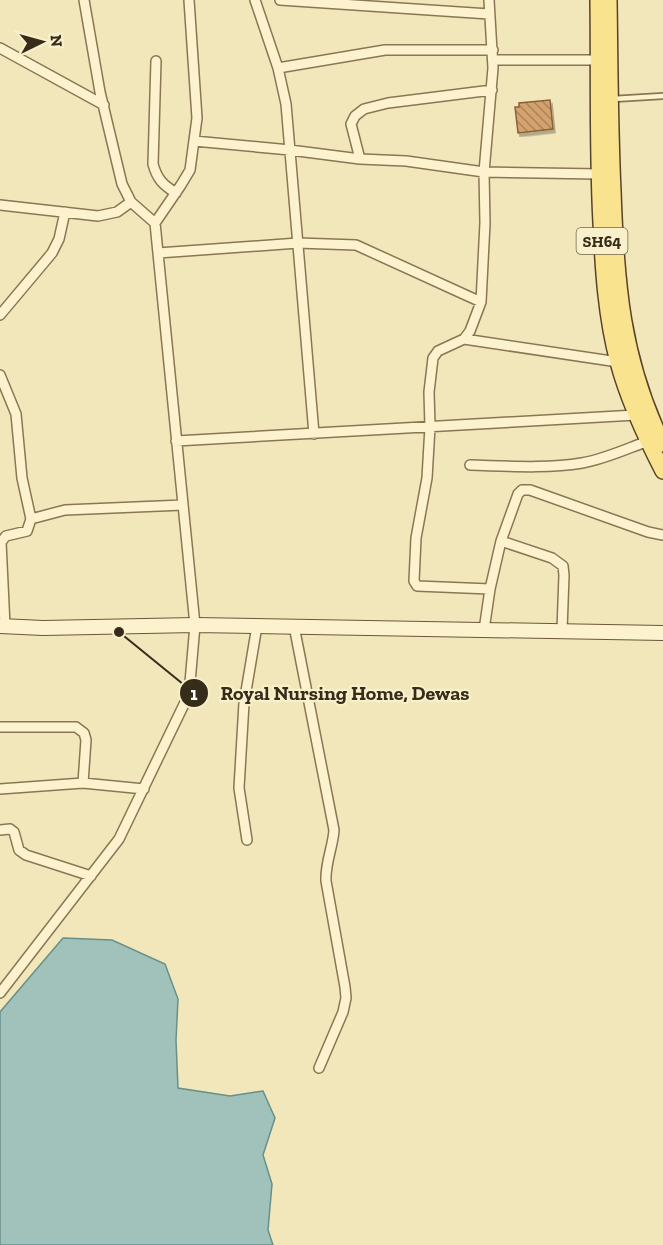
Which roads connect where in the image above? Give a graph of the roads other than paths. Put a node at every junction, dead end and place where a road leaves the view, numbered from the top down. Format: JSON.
{"nodes":[{"id":1,"x":84,"y":0,"type":"edge"},
{"id":2,"x":189,"y":0,"type":"edge"},
{"id":3,"x":255,"y":0,"type":"edge"},
{"id":4,"x":279,"y":0,"type":"edge"},
{"id":5,"x":489,"y":0,"type":"edge"},
{"id":6,"x":598,"y":0,"type":"edge"},
{"id":7,"x":609,"y":0,"type":"edge"},
{"id":8,"x":489,"y":14,"type":"junction"},
{"id":9,"x":0,"y":48,"type":"edge"},
{"id":10,"x":493,"y":50,"type":"junction"},
{"id":11,"x":493,"y":60,"type":"junction"},
{"id":12,"x":599,"y":60,"type":"junction"},
{"id":13,"x":156,"y":61,"type":"dead end"},
{"id":14,"x":278,"y":68,"type":"junction"},
{"id":15,"x":492,"y":90,"type":"junction"},
{"id":16,"x":663,"y":96,"type":"edge"},
{"id":17,"x":610,"y":99,"type":"junction"},
{"id":18,"x":104,"y":105,"type":"junction"},
{"id":19,"x":194,"y":141,"type":"junction"},
{"id":20,"x":290,"y":150,"type":"junction"},
{"id":21,"x":360,"y":159,"type":"junction"},
{"id":22,"x":484,"y":171,"type":"junction"},
{"id":23,"x":599,"y":174,"type":"junction"},
{"id":24,"x":176,"y":193,"type":"junction"},
{"id":25,"x":131,"y":202,"type":"junction"},
{"id":26,"x":0,"y":205,"type":"edge"},
{"id":27,"x":65,"y":212,"type":"junction"},
{"id":28,"x":155,"y":223,"type":"junction"},
{"id":29,"x":298,"y":243,"type":"junction"},
{"id":30,"x":158,"y":253,"type":"junction"},
{"id":31,"x":481,"y":302,"type":"junction"},
{"id":32,"x":0,"y":315,"type":"edge"},
{"id":33,"x":464,"y":339,"type":"junction"},
{"id":34,"x":618,"y":362,"type":"junction"},
{"id":35,"x":0,"y":375,"type":"edge"},
{"id":36,"x":636,"y":415,"type":"junction"},
{"id":37,"x":430,"y":427,"type":"junction"},
{"id":38,"x":314,"y":434,"type":"junction"},
{"id":39,"x":176,"y":441,"type":"junction"},
{"id":40,"x":655,"y":442,"type":"edge"},
{"id":41,"x":470,"y":465,"type":"dead end"},
{"id":42,"x":663,"y":471,"type":"edge"},
{"id":43,"x":183,"y":505,"type":"junction"},
{"id":44,"x":31,"y":519,"type":"junction"},
{"id":45,"x":663,"y":535,"type":"edge"},
{"id":46,"x":501,"y":541,"type":"junction"},
{"id":47,"x":2,"y":587,"type":"edge"},
{"id":48,"x":490,"y":589,"type":"junction"},
{"id":49,"x":195,"y":625,"type":"junction"},
{"id":50,"x":3,"y":626,"type":"edge"},
{"id":51,"x":256,"y":626,"type":"junction"},
{"id":52,"x":294,"y":627,"type":"junction"},
{"id":53,"x":484,"y":630,"type":"junction"},
{"id":54,"x":562,"y":630,"type":"junction"},
{"id":55,"x":663,"y":633,"type":"edge"},
{"id":56,"x":0,"y":727,"type":"edge"},
{"id":57,"x":83,"y":783,"type":"junction"},
{"id":58,"x":0,"y":789,"type":"edge"},
{"id":59,"x":144,"y":789,"type":"junction"},
{"id":60,"x":0,"y":830,"type":"edge"},
{"id":61,"x":247,"y":840,"type":"dead end"},
{"id":62,"x":91,"y":876,"type":"junction"},
{"id":63,"x":0,"y":993,"type":"edge"},
{"id":64,"x":319,"y":1068,"type":"dead end"}],
"edges":[{"from":1,"to":18,"type":"street"},
{"from":2,"to":19,"type":"street"},
{"from":3,"to":14,"type":"street"},
{"from":4,"to":8,"type":"street"},
{"from":5,"to":8,"type":"street"},
{"from":6,"to":12,"type":"main road","number":"SH64"},
{"from":7,"to":17,"type":"main road","number":"SH64"},
{"from":8,"to":10,"type":"street"},
{"from":9,"to":18,"type":"street"},
{"from":10,"to":11,"type":"street"},
{"from":10,"to":14,"type":"street"},
{"from":11,"to":12,"type":"street"},
{"from":11,"to":15,"type":"street"},
{"from":12,"to":23,"type":"main road","number":"SH64"},
{"from":13,"to":24,"type":"street"},
{"from":14,"to":20,"type":"street"},
{"from":15,"to":21,"type":"street"},
{"from":15,"to":22,"type":"street"},
{"from":16,"to":17,"type":"lane"},
{"from":17,"to":40,"type":"main road","number":"SH64"},
{"from":18,"to":25,"type":"street"},
{"from":19,"to":20,"type":"street"},
{"from":19,"to":24,"type":"street"},
{"from":20,"to":21,"type":"street"},
{"from":20,"to":29,"type":"street"},
{"from":21,"to":22,"type":"street"},
{"from":22,"to":23,"type":"street"},
{"from":22,"to":31,"type":"street"},
{"from":23,"to":34,"type":"main road","number":"SH64"},
{"from":24,"to":28,"type":"street"},
{"from":25,"to":27,"type":"street"},
{"from":25,"to":28,"type":"street"},
{"from":26,"to":27,"type":"street"},
{"from":27,"to":32,"type":"street"},
{"from":28,"to":30,"type":"street"},
{"from":29,"to":30,"type":"street"},
{"from":29,"to":31,"type":"street"},
{"from":29,"to":38,"type":"street"},
{"from":30,"to":39,"type":"street"},
{"from":31,"to":33,"type":"street"},
{"from":33,"to":34,"type":"street"},
{"from":33,"to":37,"type":"street"},
{"from":34,"to":36,"type":"main road","number":"SH64"},
{"from":35,"to":44,"type":"street"},
{"from":36,"to":37,"type":"street"},
{"from":36,"to":40,"type":"main road","number":"SH64"},
{"from":37,"to":38,"type":"street"},
{"from":37,"to":48,"type":"street"},
{"from":38,"to":39,"type":"street"},
{"from":39,"to":43,"type":"street"},
{"from":40,"to":41,"type":"street"},
{"from":40,"to":42,"type":"main road","number":"SH64"},
{"from":43,"to":44,"type":"street"},
{"from":43,"to":49,"type":"street"},
{"from":44,"to":47,"type":"street"},
{"from":45,"to":46,"type":"street"},
{"from":46,"to":48,"type":"street"},
{"from":46,"to":54,"type":"street"},
{"from":47,"to":50,"type":"street"},
{"from":48,"to":53,"type":"street"},
{"from":49,"to":50,"type":"street"},
{"from":49,"to":51,"type":"street"},
{"from":49,"to":59,"type":"street"},
{"from":51,"to":52,"type":"street"},
{"from":51,"to":61,"type":"street"},
{"from":52,"to":53,"type":"street"},
{"from":52,"to":64,"type":"street"},
{"from":53,"to":54,"type":"street"},
{"from":54,"to":55,"type":"street"},
{"from":56,"to":57,"type":"street"},
{"from":57,"to":58,"type":"street"},
{"from":57,"to":59,"type":"street"},
{"from":59,"to":62,"type":"street"},
{"from":60,"to":62,"type":"street"},
{"from":62,"to":63,"type":"street"}]}
